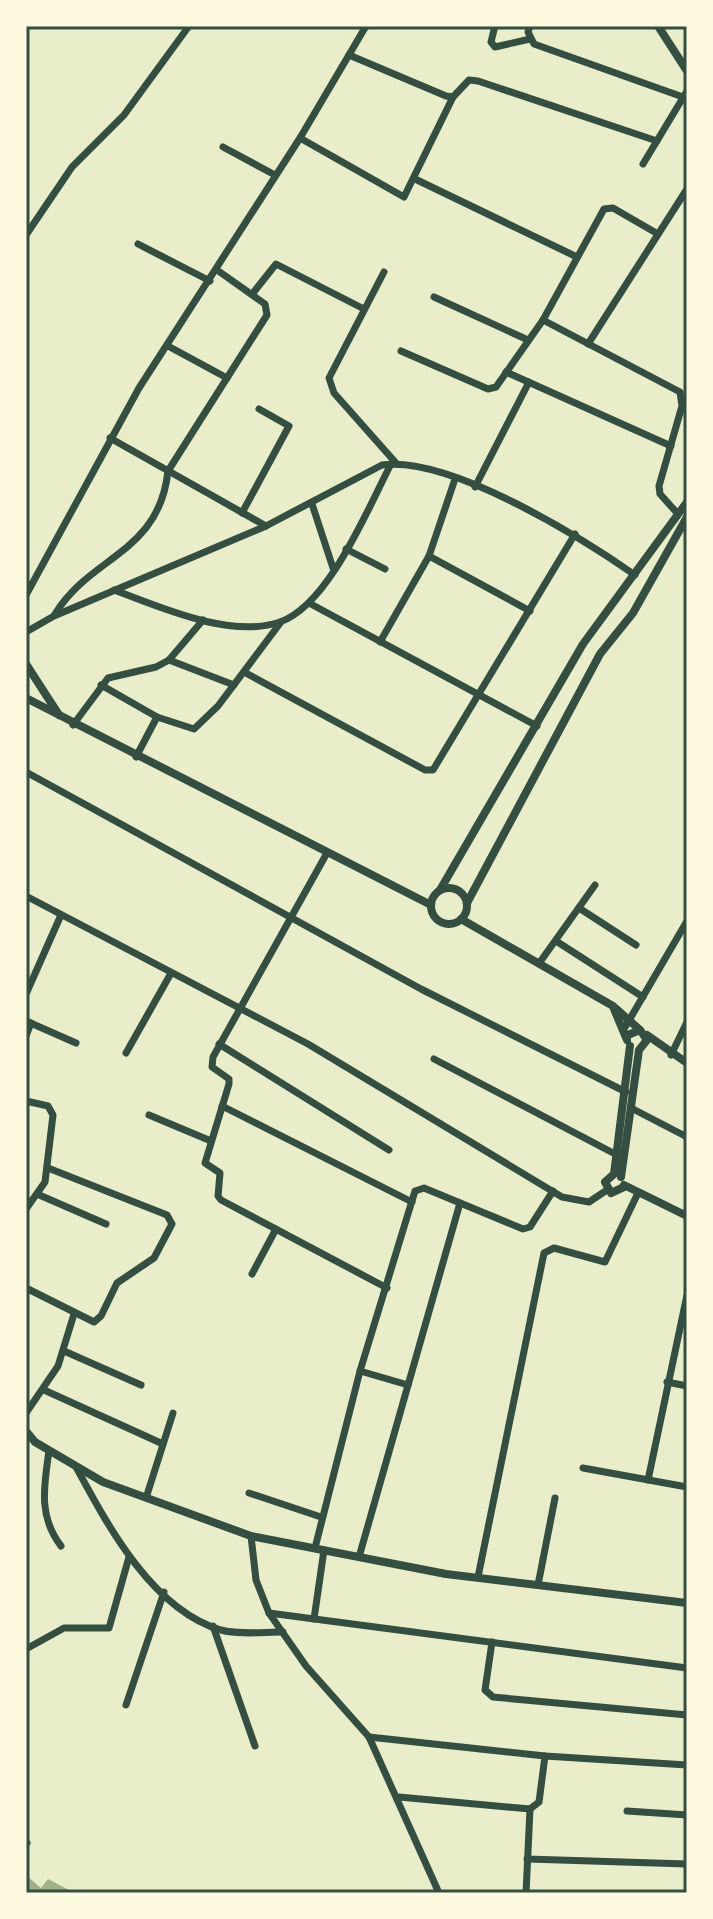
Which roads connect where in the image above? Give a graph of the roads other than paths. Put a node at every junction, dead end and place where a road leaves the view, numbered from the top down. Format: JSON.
{"nodes":[{"id":1,"x":189,"y":26,"type":"edge"},
{"id":2,"x":366,"y":26,"type":"edge"},
{"id":3,"x":495,"y":26,"type":"edge"},
{"id":4,"x":530,"y":26,"type":"edge"},
{"id":5,"x":658,"y":26,"type":"edge"},
{"id":6,"x":530,"y":39,"type":"junction"},
{"id":7,"x":349,"y":55,"type":"junction"},
{"id":8,"x":687,"y":71,"type":"edge"},
{"id":9,"x":685,"y":94,"type":"edge"},
{"id":10,"x":453,"y":97,"type":"junction"},
{"id":11,"x":300,"y":138,"type":"junction"},
{"id":12,"x":657,"y":141,"type":"junction"},
{"id":13,"x":223,"y":147,"type":"dead end"},
{"id":14,"x":643,"y":164,"type":"dead end"},
{"id":15,"x":275,"y":175,"type":"junction"},
{"id":16,"x":415,"y":179,"type":"junction"},
{"id":17,"x":687,"y":189,"type":"edge"},
{"id":18,"x":658,"y":234,"type":"junction"},
{"id":19,"x":26,"y":235,"type":"edge"},
{"id":20,"x":138,"y":244,"type":"dead end"},
{"id":21,"x":577,"y":257,"type":"junction"},
{"id":22,"x":217,"y":270,"type":"junction"},
{"id":23,"x":384,"y":272,"type":"dead end"},
{"id":24,"x":210,"y":281,"type":"junction"},
{"id":25,"x":253,"y":293,"type":"junction"},
{"id":26,"x":434,"y":297,"type":"dead end"},
{"id":27,"x":364,"y":309,"type":"junction"},
{"id":28,"x":543,"y":320,"type":"junction"},
{"id":29,"x":528,"y":340,"type":"junction"},
{"id":30,"x":588,"y":344,"type":"junction"},
{"id":31,"x":168,"y":346,"type":"junction"},
{"id":32,"x":401,"y":351,"type":"dead end"},
{"id":33,"x":506,"y":372,"type":"junction"},
{"id":34,"x":227,"y":378,"type":"junction"},
{"id":35,"x":529,"y":382,"type":"junction"},
{"id":36,"x":259,"y":409,"type":"dead end"},
{"id":37,"x":110,"y":438,"type":"junction"},
{"id":38,"x":671,"y":446,"type":"junction"},
{"id":39,"x":393,"y":464,"type":"junction"},
{"id":40,"x":168,"y":471,"type":"junction"},
{"id":41,"x":455,"y":479,"type":"junction"},
{"id":42,"x":475,"y":487,"type":"junction"},
{"id":43,"x":687,"y":502,"type":"edge"},
{"id":44,"x":312,"y":504,"type":"junction"},
{"id":45,"x":242,"y":513,"type":"junction"},
{"id":46,"x":683,"y":516,"type":"edge"},
{"id":47,"x":266,"y":526,"type":"junction"},
{"id":48,"x":575,"y":534,"type":"junction"},
{"id":49,"x":346,"y":549,"type":"junction"},
{"id":50,"x":429,"y":556,"type":"junction"},
{"id":51,"x":333,"y":568,"type":"junction"},
{"id":52,"x":385,"y":569,"type":"dead end"},
{"id":53,"x":635,"y":575,"type":"junction"},
{"id":54,"x":114,"y":590,"type":"junction"},
{"id":55,"x":26,"y":595,"type":"edge"},
{"id":56,"x":309,"y":603,"type":"junction"},
{"id":57,"x":530,"y":611,"type":"junction"},
{"id":58,"x":54,"y":616,"type":"junction"},
{"id":59,"x":203,"y":620,"type":"junction"},
{"id":60,"x":282,"y":621,"type":"junction"},
{"id":61,"x":26,"y":632,"type":"edge"},
{"id":62,"x":380,"y":642,"type":"junction"},
{"id":63,"x":169,"y":660,"type":"junction"},
{"id":64,"x":26,"y":664,"type":"edge"},
{"id":65,"x":244,"y":672,"type":"junction"},
{"id":66,"x":101,"y":685,"type":"junction"},
{"id":67,"x":234,"y":685,"type":"junction"},
{"id":68,"x":479,"y":697,"type":"junction"},
{"id":69,"x":26,"y":698,"type":"edge"},
{"id":70,"x":157,"y":717,"type":"junction"},
{"id":71,"x":62,"y":719,"type":"junction"},
{"id":72,"x":73,"y":725,"type":"junction"},
{"id":73,"x":537,"y":726,"type":"junction"},
{"id":74,"x":136,"y":757,"type":"junction"},
{"id":75,"x":26,"y":772,"type":"edge"},
{"id":76,"x":327,"y":853,"type":"junction"},
{"id":77,"x":595,"y":885,"type":"dead end"},
{"id":78,"x":440,"y":890,"type":"junction"},
{"id":79,"x":26,"y":896,"type":"edge"},
{"id":80,"x":467,"y":903,"type":"junction"},
{"id":81,"x":431,"y":905,"type":"junction"},
{"id":82,"x":579,"y":908,"type":"junction"},
{"id":83,"x":61,"y":915,"type":"junction"},
{"id":84,"x":291,"y":918,"type":"junction"},
{"id":85,"x":461,"y":919,"type":"junction"},
{"id":86,"x":687,"y":921,"type":"edge"},
{"id":87,"x":556,"y":941,"type":"junction"},
{"id":88,"x":636,"y":945,"type":"dead end"},
{"id":89,"x":540,"y":962,"type":"junction"},
{"id":90,"x":170,"y":975,"type":"junction"},
{"id":91,"x":26,"y":994,"type":"edge"},
{"id":92,"x":643,"y":997,"type":"junction"},
{"id":93,"x":613,"y":1006,"type":"junction"},
{"id":94,"x":239,"y":1010,"type":"junction"},
{"id":95,"x":631,"y":1021,"type":"junction"},
{"id":96,"x":29,"y":1022,"type":"edge"},
{"id":97,"x":687,"y":1022,"type":"edge"},
{"id":98,"x":626,"y":1032,"type":"junction"},
{"id":99,"x":644,"y":1033,"type":"junction"},
{"id":100,"x":26,"y":1036,"type":"edge"},
{"id":101,"x":76,"y":1043,"type":"dead end"},
{"id":102,"x":219,"y":1044,"type":"junction"},
{"id":103,"x":637,"y":1048,"type":"junction"},
{"id":104,"x":126,"y":1053,"type":"dead end"},
{"id":105,"x":670,"y":1054,"type":"junction"},
{"id":106,"x":434,"y":1059,"type":"dead end"},
{"id":107,"x":687,"y":1063,"type":"edge"},
{"id":108,"x":631,"y":1094,"type":"junction"},
{"id":109,"x":26,"y":1101,"type":"edge"},
{"id":110,"x":222,"y":1106,"type":"junction"},
{"id":111,"x":633,"y":1109,"type":"junction"},
{"id":112,"x":149,"y":1115,"type":"dead end"},
{"id":113,"x":687,"y":1137,"type":"edge"},
{"id":114,"x":211,"y":1141,"type":"junction"},
{"id":115,"x":389,"y":1150,"type":"dead end"},
{"id":116,"x":617,"y":1155,"type":"junction"},
{"id":117,"x":48,"y":1168,"type":"junction"},
{"id":118,"x":618,"y":1175,"type":"junction"},
{"id":119,"x":624,"y":1187,"type":"junction"},
{"id":120,"x":607,"y":1190,"type":"junction"},
{"id":121,"x":553,"y":1191,"type":"junction"},
{"id":122,"x":638,"y":1193,"type":"junction"},
{"id":123,"x":37,"y":1194,"type":"junction"},
{"id":124,"x":412,"y":1202,"type":"junction"},
{"id":125,"x":460,"y":1203,"type":"junction"},
{"id":126,"x":26,"y":1209,"type":"edge"},
{"id":127,"x":687,"y":1216,"type":"edge"},
{"id":128,"x":106,"y":1224,"type":"dead end"},
{"id":129,"x":276,"y":1229,"type":"junction"},
{"id":130,"x":252,"y":1274,"type":"dead end"},
{"id":131,"x":26,"y":1288,"type":"edge"},
{"id":132,"x":387,"y":1288,"type":"junction"},
{"id":133,"x":686,"y":1297,"type":"edge"},
{"id":134,"x":74,"y":1314,"type":"junction"},
{"id":135,"x":64,"y":1351,"type":"junction"},
{"id":136,"x":360,"y":1371,"type":"junction"},
{"id":137,"x":667,"y":1382,"type":"junction"},
{"id":138,"x":141,"y":1385,"type":"dead end"},
{"id":139,"x":408,"y":1385,"type":"junction"},
{"id":140,"x":687,"y":1386,"type":"edge"},
{"id":141,"x":44,"y":1390,"type":"junction"},
{"id":142,"x":26,"y":1413,"type":"edge"},
{"id":143,"x":173,"y":1413,"type":"dead end"},
{"id":144,"x":26,"y":1431,"type":"edge"},
{"id":145,"x":30,"y":1443,"type":"edge"},
{"id":146,"x":163,"y":1444,"type":"junction"},
{"id":147,"x":49,"y":1451,"type":"junction"},
{"id":148,"x":76,"y":1466,"type":"junction"},
{"id":149,"x":583,"y":1468,"type":"dead end"},
{"id":150,"x":648,"y":1480,"type":"junction"},
{"id":151,"x":687,"y":1487,"type":"edge"},
{"id":152,"x":249,"y":1493,"type":"dead end"},
{"id":153,"x":146,"y":1498,"type":"junction"},
{"id":154,"x":555,"y":1498,"type":"dead end"},
{"id":155,"x":321,"y":1517,"type":"junction"},
{"id":156,"x":251,"y":1536,"type":"junction"},
{"id":157,"x":61,"y":1546,"type":"dead end"},
{"id":158,"x":319,"y":1549,"type":"junction"},
{"id":159,"x":129,"y":1557,"type":"junction"},
{"id":160,"x":359,"y":1557,"type":"junction"},
{"id":161,"x":478,"y":1577,"type":"junction"},
{"id":162,"x":538,"y":1585,"type":"junction"},
{"id":163,"x":164,"y":1592,"type":"junction"},
{"id":164,"x":687,"y":1603,"type":"edge"},
{"id":165,"x":269,"y":1613,"type":"junction"},
{"id":166,"x":314,"y":1619,"type":"junction"},
{"id":167,"x":213,"y":1626,"type":"junction"},
{"id":168,"x":283,"y":1632,"type":"junction"},
{"id":169,"x":492,"y":1642,"type":"junction"},
{"id":170,"x":26,"y":1649,"type":"edge"},
{"id":171,"x":687,"y":1668,"type":"edge"},
{"id":172,"x":126,"y":1705,"type":"dead end"},
{"id":173,"x":687,"y":1715,"type":"edge"},
{"id":174,"x":369,"y":1737,"type":"junction"},
{"id":175,"x":255,"y":1746,"type":"dead end"},
{"id":176,"x":545,"y":1756,"type":"junction"},
{"id":177,"x":687,"y":1765,"type":"edge"},
{"id":178,"x":399,"y":1797,"type":"junction"},
{"id":179,"x":530,"y":1809,"type":"junction"},
{"id":180,"x":627,"y":1811,"type":"dead end"},
{"id":181,"x":687,"y":1815,"type":"edge"},
{"id":182,"x":527,"y":1859,"type":"junction"},
{"id":183,"x":687,"y":1864,"type":"edge"},
{"id":184,"x":439,"y":1893,"type":"edge"},
{"id":185,"x":526,"y":1893,"type":"edge"}],
"edges":[{"from":1,"to":19,"type":"street"},
{"from":2,"to":7,"type":"street"},
{"from":3,"to":6,"type":"street"},
{"from":4,"to":6,"type":"street"},
{"from":5,"to":8,"type":"street"},
{"from":6,"to":9,"type":"street"},
{"from":7,"to":10,"type":"street"},
{"from":7,"to":11,"type":"street"},
{"from":9,"to":12,"type":"street"},
{"from":10,"to":12,"type":"street"},
{"from":10,"to":16,"type":"street"},
{"from":11,"to":15,"type":"street"},
{"from":11,"to":16,"type":"street"},
{"from":12,"to":14,"type":"street"},
{"from":13,"to":15,"type":"street"},
{"from":15,"to":22,"type":"street"},
{"from":16,"to":21,"type":"street"},
{"from":17,"to":18,"type":"street"},
{"from":18,"to":21,"type":"street"},
{"from":18,"to":30,"type":"street"},
{"from":20,"to":24,"type":"street"},
{"from":21,"to":28,"type":"street"},
{"from":22,"to":24,"type":"street"},
{"from":22,"to":25,"type":"street"},
{"from":23,"to":27,"type":"street"},
{"from":24,"to":31,"type":"street"},
{"from":25,"to":27,"type":"street"},
{"from":25,"to":34,"type":"street"},
{"from":26,"to":29,"type":"street"},
{"from":27,"to":39,"type":"street"},
{"from":28,"to":29,"type":"street"},
{"from":28,"to":30,"type":"street"},
{"from":29,"to":33,"type":"street"},
{"from":30,"to":38,"type":"street"},
{"from":31,"to":34,"type":"street"},
{"from":31,"to":37,"type":"street"},
{"from":32,"to":33,"type":"street"},
{"from":33,"to":35,"type":"street"},
{"from":34,"to":40,"type":"street"},
{"from":35,"to":38,"type":"street"},
{"from":35,"to":42,"type":"street"},
{"from":36,"to":45,"type":"street"},
{"from":37,"to":40,"type":"street"},
{"from":37,"to":55,"type":"street"},
{"from":38,"to":46,"type":"street"},
{"from":39,"to":41,"type":"street"},
{"from":39,"to":44,"type":"street"},
{"from":39,"to":49,"type":"street"},
{"from":40,"to":45,"type":"street"},
{"from":40,"to":58,"type":"street"},
{"from":41,"to":42,"type":"street"},
{"from":41,"to":50,"type":"street"},
{"from":42,"to":48,"type":"street"},
{"from":43,"to":46,"type":"street"},
{"from":44,"to":47,"type":"street"},
{"from":44,"to":51,"type":"street"},
{"from":45,"to":47,"type":"street"},
{"from":46,"to":53,"type":"street"},
{"from":46,"to":80,"type":"street"},
{"from":47,"to":54,"type":"street"},
{"from":48,"to":53,"type":"street"},
{"from":48,"to":57,"type":"street"},
{"from":49,"to":51,"type":"street"},
{"from":49,"to":52,"type":"street"},
{"from":50,"to":57,"type":"street"},
{"from":50,"to":62,"type":"street"},
{"from":51,"to":56,"type":"street"},
{"from":53,"to":73,"type":"street"},
{"from":54,"to":58,"type":"street"},
{"from":54,"to":59,"type":"street"},
{"from":56,"to":60,"type":"street"},
{"from":56,"to":62,"type":"street"},
{"from":57,"to":68,"type":"street"},
{"from":58,"to":61,"type":"street"},
{"from":59,"to":60,"type":"street"},
{"from":59,"to":63,"type":"street"},
{"from":60,"to":65,"type":"street"},
{"from":62,"to":68,"type":"street"},
{"from":63,"to":66,"type":"street"},
{"from":63,"to":67,"type":"street"},
{"from":64,"to":71,"type":"street"},
{"from":65,"to":67,"type":"street"},
{"from":65,"to":68,"type":"street"},
{"from":66,"to":70,"type":"street"},
{"from":66,"to":72,"type":"street"},
{"from":67,"to":70,"type":"street"},
{"from":68,"to":73,"type":"street"},
{"from":69,"to":71,"type":"street"},
{"from":70,"to":74,"type":"street"},
{"from":71,"to":72,"type":"street"},
{"from":72,"to":74,"type":"street"},
{"from":73,"to":78,"type":"street"},
{"from":74,"to":76,"type":"street"},
{"from":75,"to":84,"type":"street"},
{"from":76,"to":81,"type":"street"},
{"from":76,"to":84,"type":"street"},
{"from":77,"to":82,"type":"street"},
{"from":78,"to":80,"type":"street"},
{"from":78,"to":81,"type":"street"},
{"from":79,"to":83,"type":"street"},
{"from":80,"to":85,"type":"street"},
{"from":81,"to":85,"type":"street"},
{"from":82,"to":87,"type":"street"},
{"from":82,"to":88,"type":"street"},
{"from":83,"to":90,"type":"street"},
{"from":83,"to":91,"type":"street"},
{"from":84,"to":94,"type":"street"},
{"from":84,"to":108,"type":"street"},
{"from":85,"to":89,"type":"street"},
{"from":86,"to":92,"type":"street"},
{"from":87,"to":89,"type":"street"},
{"from":87,"to":92,"type":"street"},
{"from":89,"to":93,"type":"street"},
{"from":90,"to":94,"type":"street"},
{"from":90,"to":104,"type":"street"},
{"from":92,"to":95,"type":"street"},
{"from":93,"to":95,"type":"street"},
{"from":93,"to":98,"type":"street"},
{"from":94,"to":102,"type":"street"},
{"from":94,"to":121,"type":"street"},
{"from":95,"to":98,"type":"street"},
{"from":95,"to":99,"type":"street"},
{"from":96,"to":100,"type":"street"},
{"from":96,"to":101,"type":"street"},
{"from":97,"to":105,"type":"street"},
{"from":98,"to":99,"type":"street"},
{"from":98,"to":103,"type":"street"},
{"from":99,"to":103,"type":"street"},
{"from":99,"to":105,"type":"street"},
{"from":102,"to":110,"type":"street"},
{"from":102,"to":115,"type":"street"},
{"from":103,"to":105,"type":"street"},
{"from":103,"to":108,"type":"street"},
{"from":105,"to":107,"type":"street"},
{"from":106,"to":116,"type":"street"},
{"from":108,"to":111,"type":"street"},
{"from":108,"to":116,"type":"street"},
{"from":109,"to":117,"type":"street"},
{"from":110,"to":114,"type":"street"},
{"from":110,"to":124,"type":"street"},
{"from":111,"to":113,"type":"street"},
{"from":111,"to":118,"type":"street"},
{"from":112,"to":114,"type":"street"},
{"from":114,"to":129,"type":"street"},
{"from":116,"to":118,"type":"street"},
{"from":117,"to":123,"type":"street"},
{"from":117,"to":134,"type":"street"},
{"from":118,"to":119,"type":"street"},
{"from":118,"to":120,"type":"street"},
{"from":119,"to":120,"type":"street"},
{"from":119,"to":122,"type":"street"},
{"from":120,"to":121,"type":"street"},
{"from":121,"to":125,"type":"street"},
{"from":122,"to":127,"type":"street"},
{"from":122,"to":161,"type":"street"},
{"from":123,"to":126,"type":"street"},
{"from":123,"to":128,"type":"street"},
{"from":124,"to":125,"type":"street"},
{"from":124,"to":132,"type":"street"},
{"from":125,"to":139,"type":"street"},
{"from":129,"to":130,"type":"street"},
{"from":129,"to":132,"type":"street"},
{"from":131,"to":134,"type":"street"},
{"from":132,"to":136,"type":"street"},
{"from":133,"to":137,"type":"street"},
{"from":134,"to":135,"type":"street"},
{"from":135,"to":138,"type":"street"},
{"from":135,"to":141,"type":"street"},
{"from":136,"to":139,"type":"street"},
{"from":136,"to":155,"type":"street"},
{"from":137,"to":140,"type":"street"},
{"from":137,"to":150,"type":"street"},
{"from":139,"to":160,"type":"street"},
{"from":141,"to":142,"type":"street"},
{"from":141,"to":146,"type":"street"},
{"from":143,"to":146,"type":"street"},
{"from":144,"to":145,"type":"street"},
{"from":145,"to":147,"type":"street"},
{"from":146,"to":153,"type":"street"},
{"from":147,"to":148,"type":"street"},
{"from":147,"to":157,"type":"street"},
{"from":148,"to":153,"type":"street"},
{"from":148,"to":159,"type":"street"},
{"from":149,"to":150,"type":"street"},
{"from":150,"to":151,"type":"street"},
{"from":152,"to":155,"type":"street"},
{"from":153,"to":156,"type":"street"},
{"from":154,"to":162,"type":"street"},
{"from":155,"to":158,"type":"street"},
{"from":156,"to":158,"type":"street"},
{"from":156,"to":165,"type":"street"},
{"from":158,"to":160,"type":"street"},
{"from":158,"to":166,"type":"street"},
{"from":159,"to":163,"type":"street"},
{"from":159,"to":170,"type":"street"},
{"from":160,"to":161,"type":"street"},
{"from":161,"to":162,"type":"street"},
{"from":162,"to":164,"type":"street"},
{"from":163,"to":167,"type":"street"},
{"from":163,"to":172,"type":"street"},
{"from":165,"to":166,"type":"street"},
{"from":165,"to":168,"type":"street"},
{"from":166,"to":169,"type":"street"},
{"from":167,"to":168,"type":"street"},
{"from":167,"to":175,"type":"street"},
{"from":168,"to":174,"type":"street"},
{"from":169,"to":171,"type":"street"},
{"from":169,"to":173,"type":"street"},
{"from":174,"to":176,"type":"street"},
{"from":174,"to":178,"type":"street"},
{"from":176,"to":177,"type":"street"},
{"from":176,"to":179,"type":"street"},
{"from":178,"to":179,"type":"street"},
{"from":178,"to":184,"type":"street"},
{"from":179,"to":182,"type":"street"},
{"from":180,"to":181,"type":"street"},
{"from":182,"to":183,"type":"street"},
{"from":182,"to":185,"type":"street"}]}
